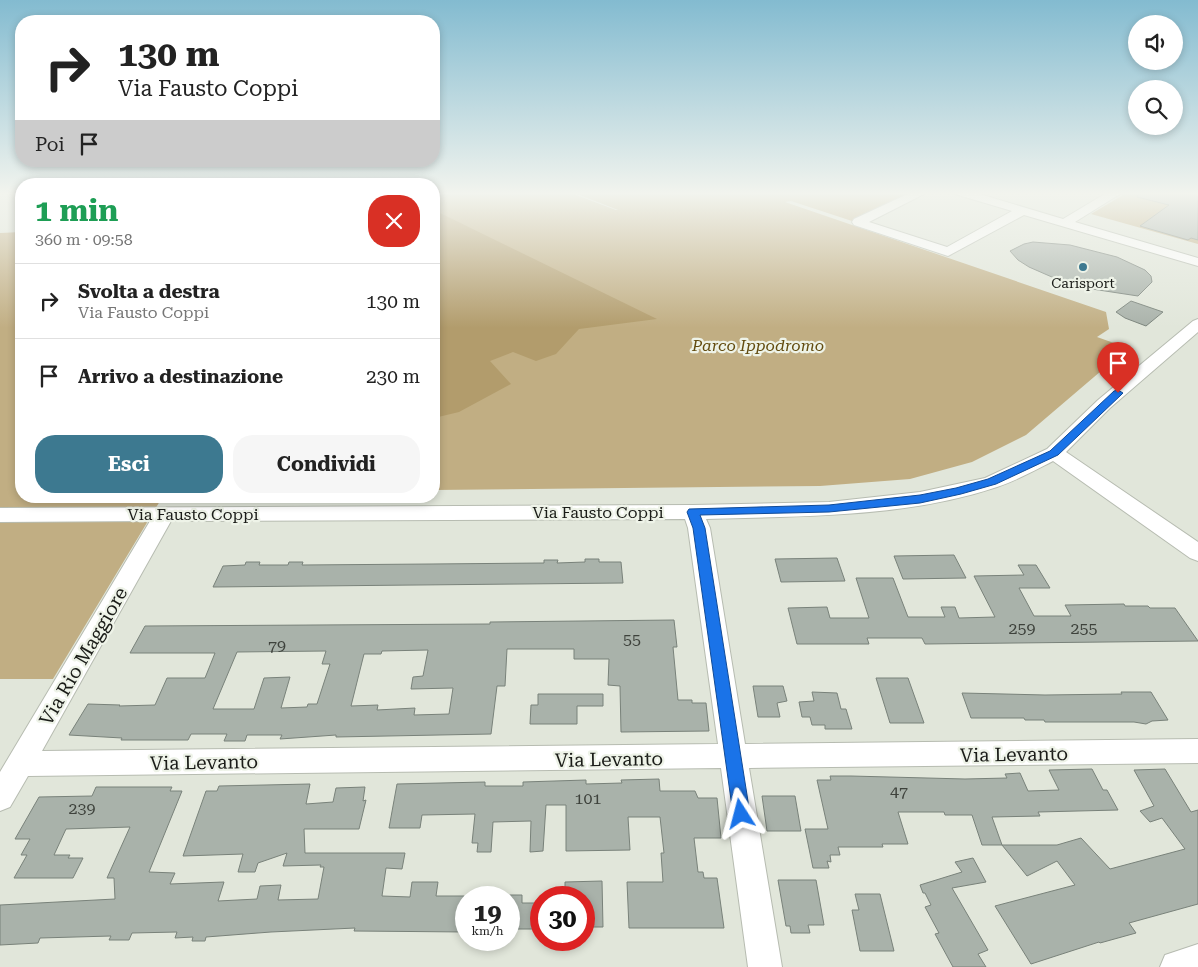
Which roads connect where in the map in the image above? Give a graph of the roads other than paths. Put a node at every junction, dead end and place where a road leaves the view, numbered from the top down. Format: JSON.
{"nodes":[{"id":1,"x":903,"y":237,"type":"edge"},
{"id":2,"x":975,"y":237,"type":"edge"},
{"id":3,"x":1113,"y":237,"type":"edge"},
{"id":4,"x":1197,"y":262,"type":"edge"},
{"id":5,"x":1198,"y":324,"type":"edge"},
{"id":6,"x":1054,"y":453,"type":"junction"},
{"id":7,"x":693,"y":512,"type":"junction"},
{"id":8,"x":165,"y":514,"type":"junction"},
{"id":9,"x":0,"y":515,"type":"edge"},
{"id":10,"x":1198,"y":553,"type":"edge"},
{"id":11,"x":1198,"y":751,"type":"edge"},
{"id":12,"x":733,"y":757,"type":"junction"},
{"id":13,"x":20,"y":764,"type":"junction"},
{"id":14,"x":0,"y":798,"type":"edge"},
{"id":15,"x":1198,"y":961,"type":"edge"},
{"id":16,"x":765,"y":967,"type":"edge"},
{"id":17,"x":1177,"y":967,"type":"edge"}],
"edges":[{"from":1,"to":2,"type":"street"},
{"from":3,"to":4,"type":"street"},
{"from":5,"to":6,"type":"street","name":"Via Fausto Coppi"},
{"from":6,"to":7,"type":"street","name":"Via Fausto Coppi"},
{"from":6,"to":10,"type":"street"},
{"from":7,"to":8,"type":"street","name":"Via Fausto Coppi"},
{"from":7,"to":12,"type":"street"},
{"from":8,"to":9,"type":"street","name":"Via Fausto Coppi"},
{"from":8,"to":13,"type":"street","name":"Via Rio Maggiore"},
{"from":11,"to":12,"type":"street","name":"Via Levanto"},
{"from":12,"to":13,"type":"street","name":"Via Levanto"},
{"from":12,"to":16,"type":"street"},
{"from":13,"to":14,"type":"street","name":"Via Rio Maggiore"},
{"from":15,"to":17,"type":"street"}]}
